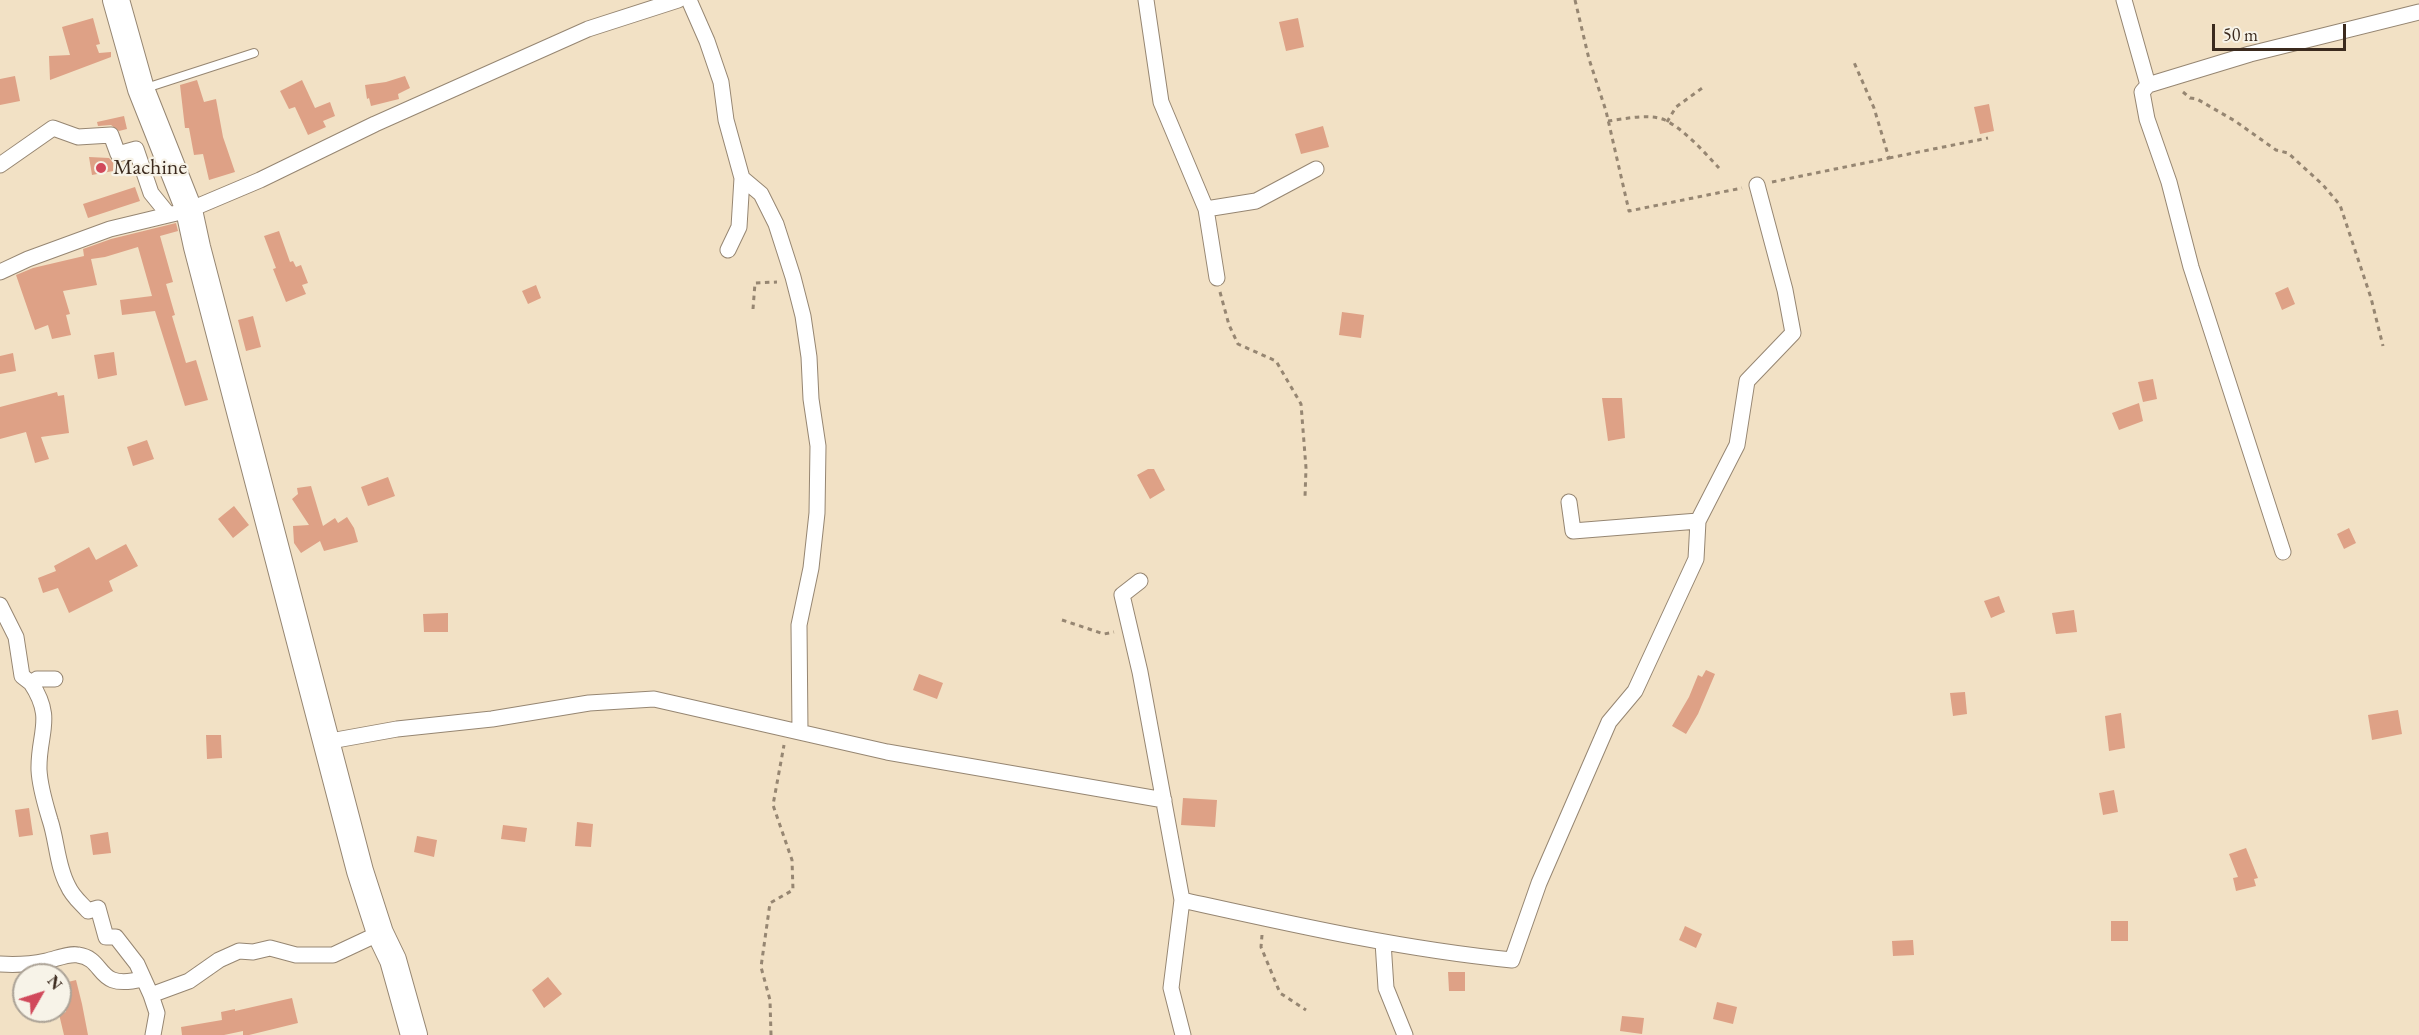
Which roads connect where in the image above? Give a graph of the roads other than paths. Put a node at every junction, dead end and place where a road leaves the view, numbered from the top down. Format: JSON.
{"nodes":[{"id":1,"x":116,"y":0,"type":"edge"},
{"id":2,"x":678,"y":0,"type":"edge"},
{"id":3,"x":689,"y":0,"type":"edge"},
{"id":4,"x":1146,"y":0,"type":"edge"},
{"id":5,"x":2124,"y":0,"type":"edge"},
{"id":6,"x":2419,"y":12,"type":"edge"},
{"id":7,"x":254,"y":53,"type":"dead end"},
{"id":8,"x":2148,"y":85,"type":"junction"},
{"id":9,"x":141,"y":89,"type":"junction"},
{"id":10,"x":0,"y":165,"type":"edge"},
{"id":11,"x":1316,"y":169,"type":"dead end"},
{"id":12,"x":742,"y":178,"type":"junction"},
{"id":13,"x":1757,"y":185,"type":"road end"},
{"id":14,"x":1206,"y":209,"type":"junction"},
{"id":15,"x":179,"y":212,"type":"junction"},
{"id":16,"x":728,"y":250,"type":"dead end"},
{"id":17,"x":0,"y":272,"type":"edge"},
{"id":18,"x":1216,"y":278,"type":"road end"},
{"id":19,"x":1569,"y":502,"type":"dead end"},
{"id":20,"x":1698,"y":521,"type":"junction"},
{"id":21,"x":2283,"y":552,"type":"dead end"},
{"id":22,"x":1140,"y":580,"type":"dead end"},
{"id":23,"x":0,"y":605,"type":"edge"},
{"id":24,"x":55,"y":678,"type":"dead end"},
{"id":25,"x":31,"y":683,"type":"junction"},
{"id":26,"x":794,"y":730,"type":"junction"},
{"id":27,"x":324,"y":742,"type":"junction"},
{"id":28,"x":1164,"y":800,"type":"junction"},
{"id":29,"x":1182,"y":900,"type":"junction"},
{"id":30,"x":380,"y":933,"type":"junction"},
{"id":31,"x":1383,"y":942,"type":"junction"},
{"id":32,"x":0,"y":964,"type":"edge"},
{"id":33,"x":142,"y":979,"type":"junction"},
{"id":34,"x":151,"y":995,"type":"junction"},
{"id":35,"x":153,"y":1035,"type":"edge"},
{"id":36,"x":414,"y":1035,"type":"edge"},
{"id":37,"x":1183,"y":1035,"type":"edge"},
{"id":38,"x":1405,"y":1035,"type":"edge"}],
"edges":[{"from":1,"to":9,"type":"highway"},
{"from":2,"to":15,"type":"street"},
{"from":3,"to":12,"type":"street"},
{"from":4,"to":14,"type":"street"},
{"from":5,"to":8,"type":"street"},
{"from":6,"to":8,"type":"street"},
{"from":7,"to":9,"type":"lane"},
{"from":8,"to":21,"type":"street"},
{"from":9,"to":15,"type":"highway"},
{"from":10,"to":15,"type":"street"},
{"from":11,"to":14,"type":"street"},
{"from":12,"to":16,"type":"street"},
{"from":12,"to":26,"type":"street"},
{"from":13,"to":20,"type":"street"},
{"from":14,"to":18,"type":"street"},
{"from":15,"to":17,"type":"street"},
{"from":15,"to":27,"type":"highway"},
{"from":19,"to":20,"type":"street"},
{"from":20,"to":31,"type":"street"},
{"from":22,"to":28,"type":"street"},
{"from":23,"to":25,"type":"street"},
{"from":24,"to":25,"type":"street"},
{"from":25,"to":33,"type":"street"},
{"from":26,"to":27,"type":"street"},
{"from":26,"to":28,"type":"street"},
{"from":27,"to":30,"type":"highway"},
{"from":28,"to":29,"type":"street"},
{"from":29,"to":31,"type":"street"},
{"from":29,"to":37,"type":"street"},
{"from":30,"to":34,"type":"street"},
{"from":30,"to":36,"type":"highway"},
{"from":31,"to":38,"type":"street"},
{"from":32,"to":33,"type":"street"},
{"from":33,"to":34,"type":"street"},
{"from":34,"to":35,"type":"street"}]}
